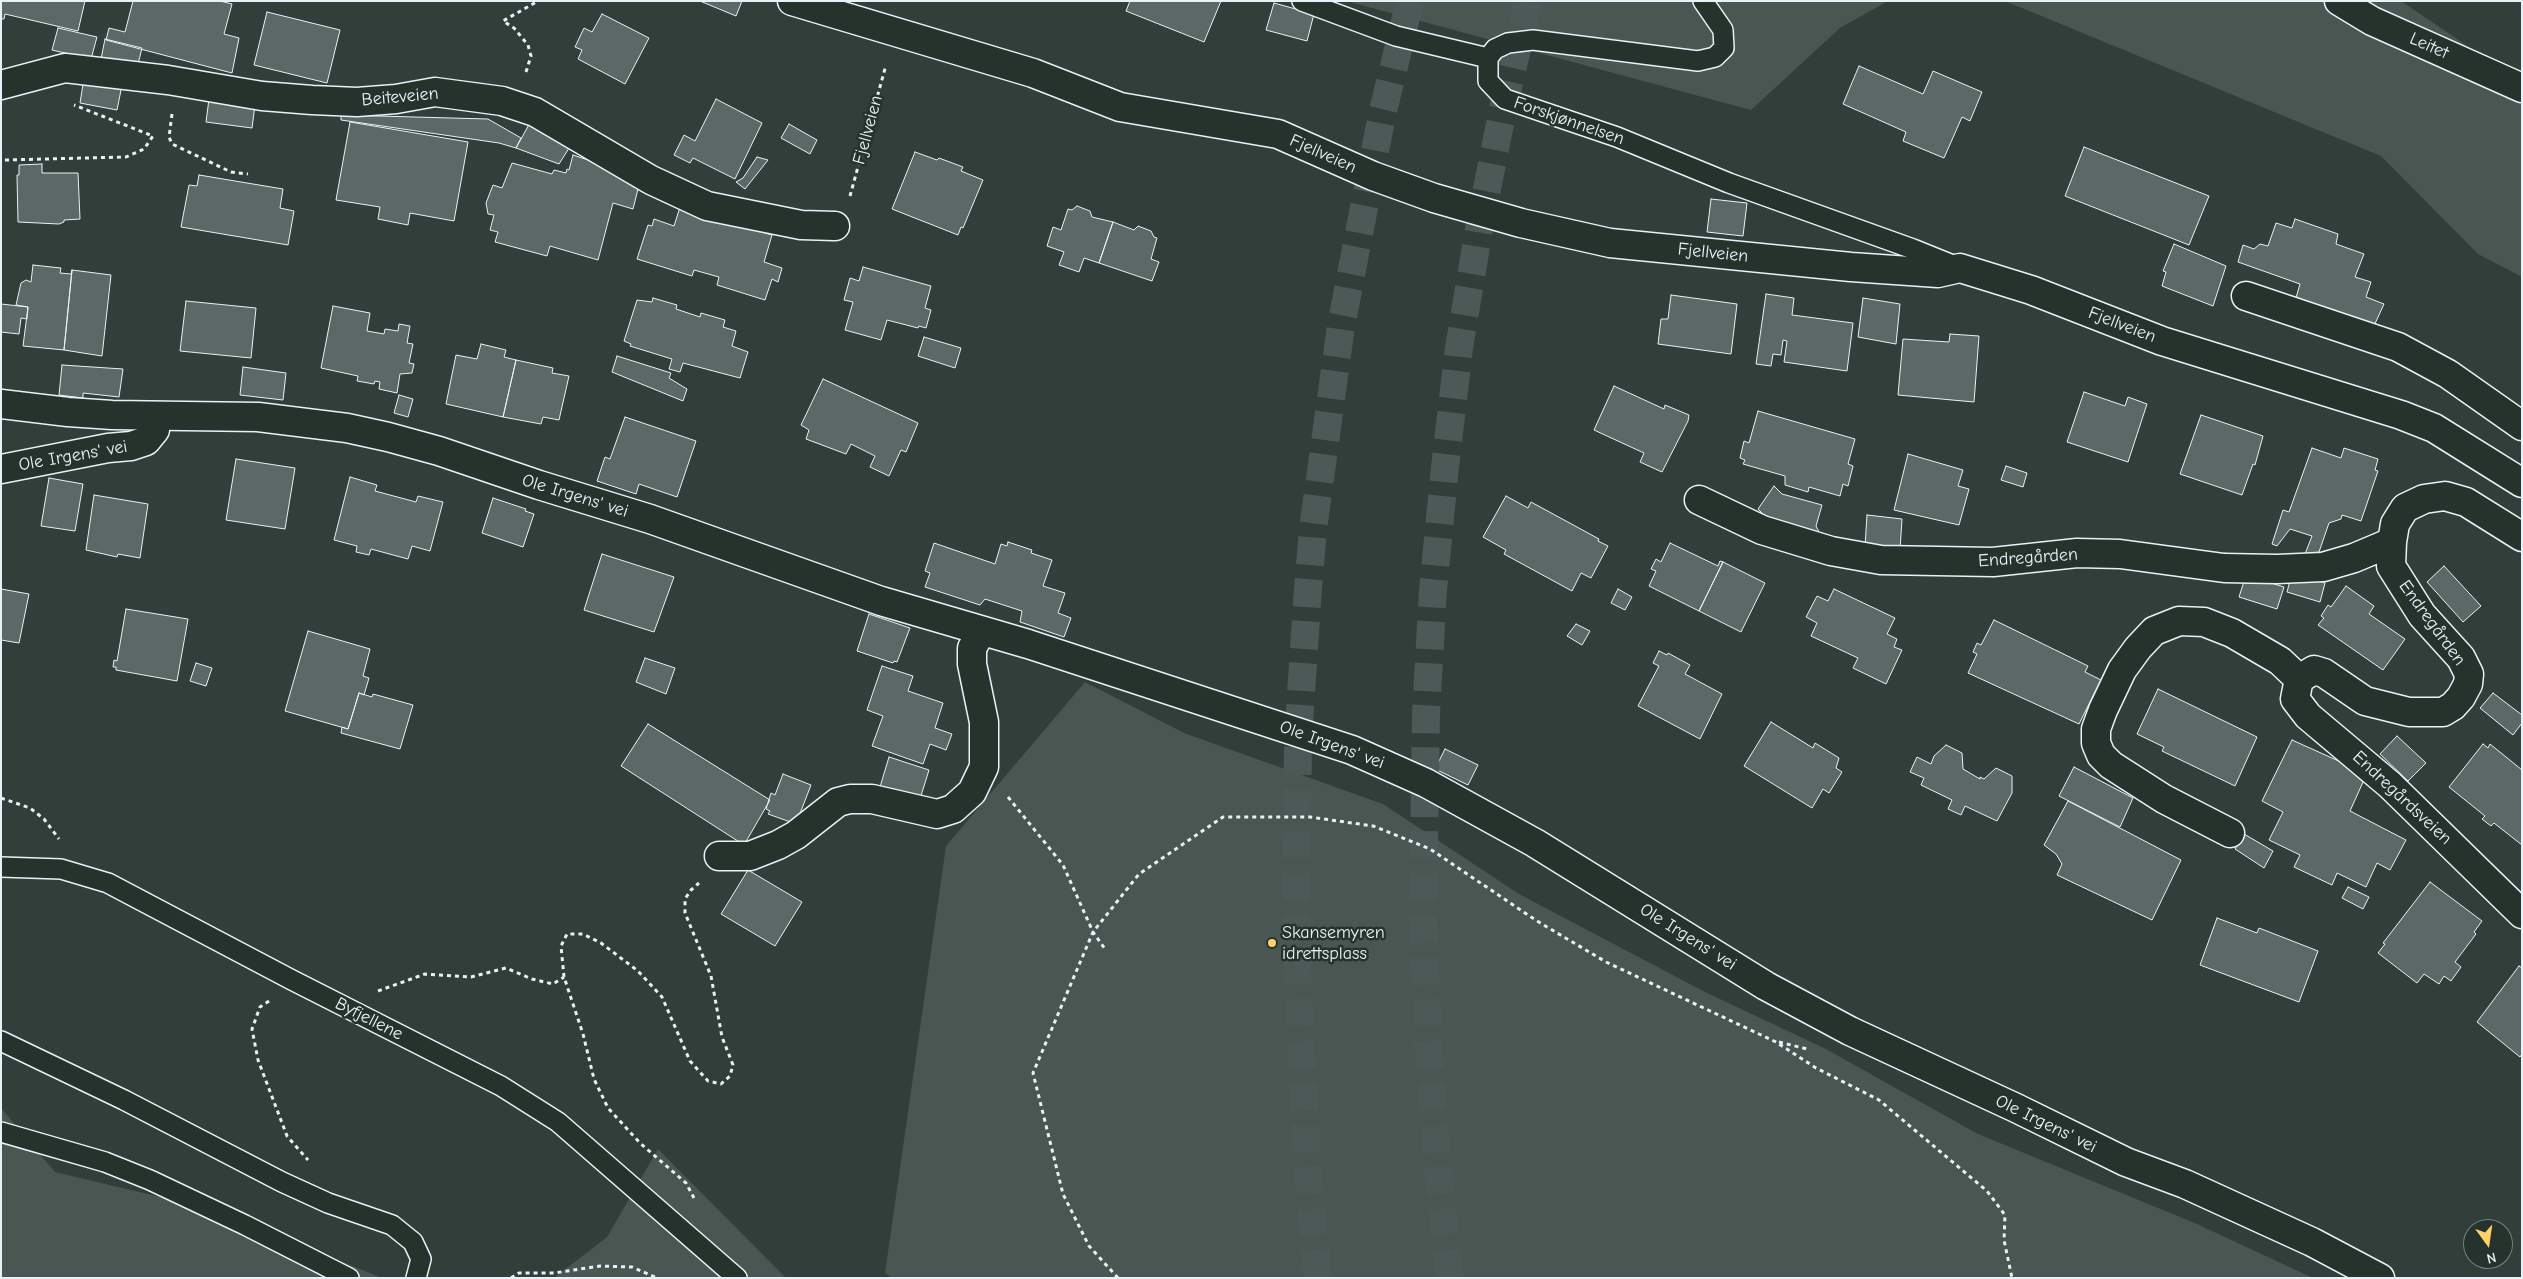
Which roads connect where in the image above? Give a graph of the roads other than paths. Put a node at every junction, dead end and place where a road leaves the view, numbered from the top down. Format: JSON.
{"nodes":[{"id":1,"x":792,"y":1,"type":"edge"},
{"id":2,"x":1302,"y":1,"type":"edge"},
{"id":3,"x":1703,"y":1,"type":"edge"},
{"id":4,"x":2339,"y":1,"type":"edge"},
{"id":5,"x":1488,"y":58,"type":"junction"},
{"id":6,"x":1,"y":85,"type":"edge"},
{"id":7,"x":2522,"y":88,"type":"edge"},
{"id":8,"x":835,"y":226,"type":"road end"},
{"id":9,"x":1960,"y":268,"type":"junction"},
{"id":10,"x":2246,"y":296,"type":"dead end"},
{"id":11,"x":1,"y":404,"type":"edge"},
{"id":12,"x":156,"y":416,"type":"junction"},
{"id":13,"x":2522,"y":426,"type":"edge"},
{"id":14,"x":1,"y":469,"type":"edge"},
{"id":15,"x":2522,"y":483,"type":"edge"},
{"id":16,"x":1699,"y":500,"type":"dead end"},
{"id":17,"x":2522,"y":536,"type":"edge"},
{"id":18,"x":2392,"y":542,"type":"junction"},
{"id":19,"x":982,"y":630,"type":"junction"},
{"id":20,"x":2299,"y":679,"type":"junction"},
{"id":21,"x":2230,"y":833,"type":"dead end"},
{"id":22,"x":719,"y":856,"type":"road end"},
{"id":23,"x":1,"y":867,"type":"edge"},
{"id":24,"x":2522,"y":914,"type":"edge"},
{"id":25,"x":1,"y":1041,"type":"edge"},
{"id":26,"x":1,"y":1132,"type":"edge"},
{"id":27,"x":350,"y":1278,"type":"edge"},
{"id":28,"x":416,"y":1278,"type":"edge"},
{"id":29,"x":738,"y":1278,"type":"edge"},
{"id":30,"x":2380,"y":1278,"type":"edge"}],
"edges":[{"from":1,"to":9,"type":"street","name":"Fjellveien"},
{"from":2,"to":5,"type":"lane"},
{"from":3,"to":5,"type":"lane"},
{"from":4,"to":7,"type":"street","name":"Leitet"},
{"from":5,"to":9,"type":"lane","name":"Forskjønnelsen"},
{"from":6,"to":8,"type":"street","name":"Beiteveien"},
{"from":9,"to":15,"type":"street","name":"Fjellveien"},
{"from":10,"to":13,"type":"street"},
{"from":11,"to":12,"type":"street","name":"Ole Irgens' vei"},
{"from":12,"to":14,"type":"street","name":"Ole Irgens' vei"},
{"from":12,"to":19,"type":"street","name":"Ole Irgens' vei"},
{"from":16,"to":18,"type":"street","name":"Endregården"},
{"from":17,"to":18,"type":"street","name":"Endregården"},
{"from":18,"to":20,"type":"street","name":"Endregården"},
{"from":19,"to":22,"type":"street"},
{"from":19,"to":30,"type":"street","name":"Ole Irgens' vei"},
{"from":20,"to":21,"type":"street"},
{"from":20,"to":24,"type":"street","name":"Endregårdsveien"},
{"from":23,"to":29,"type":"lane","name":"Byfjellene"},
{"from":25,"to":28,"type":"lane"},
{"from":26,"to":27,"type":"lane"}]}
